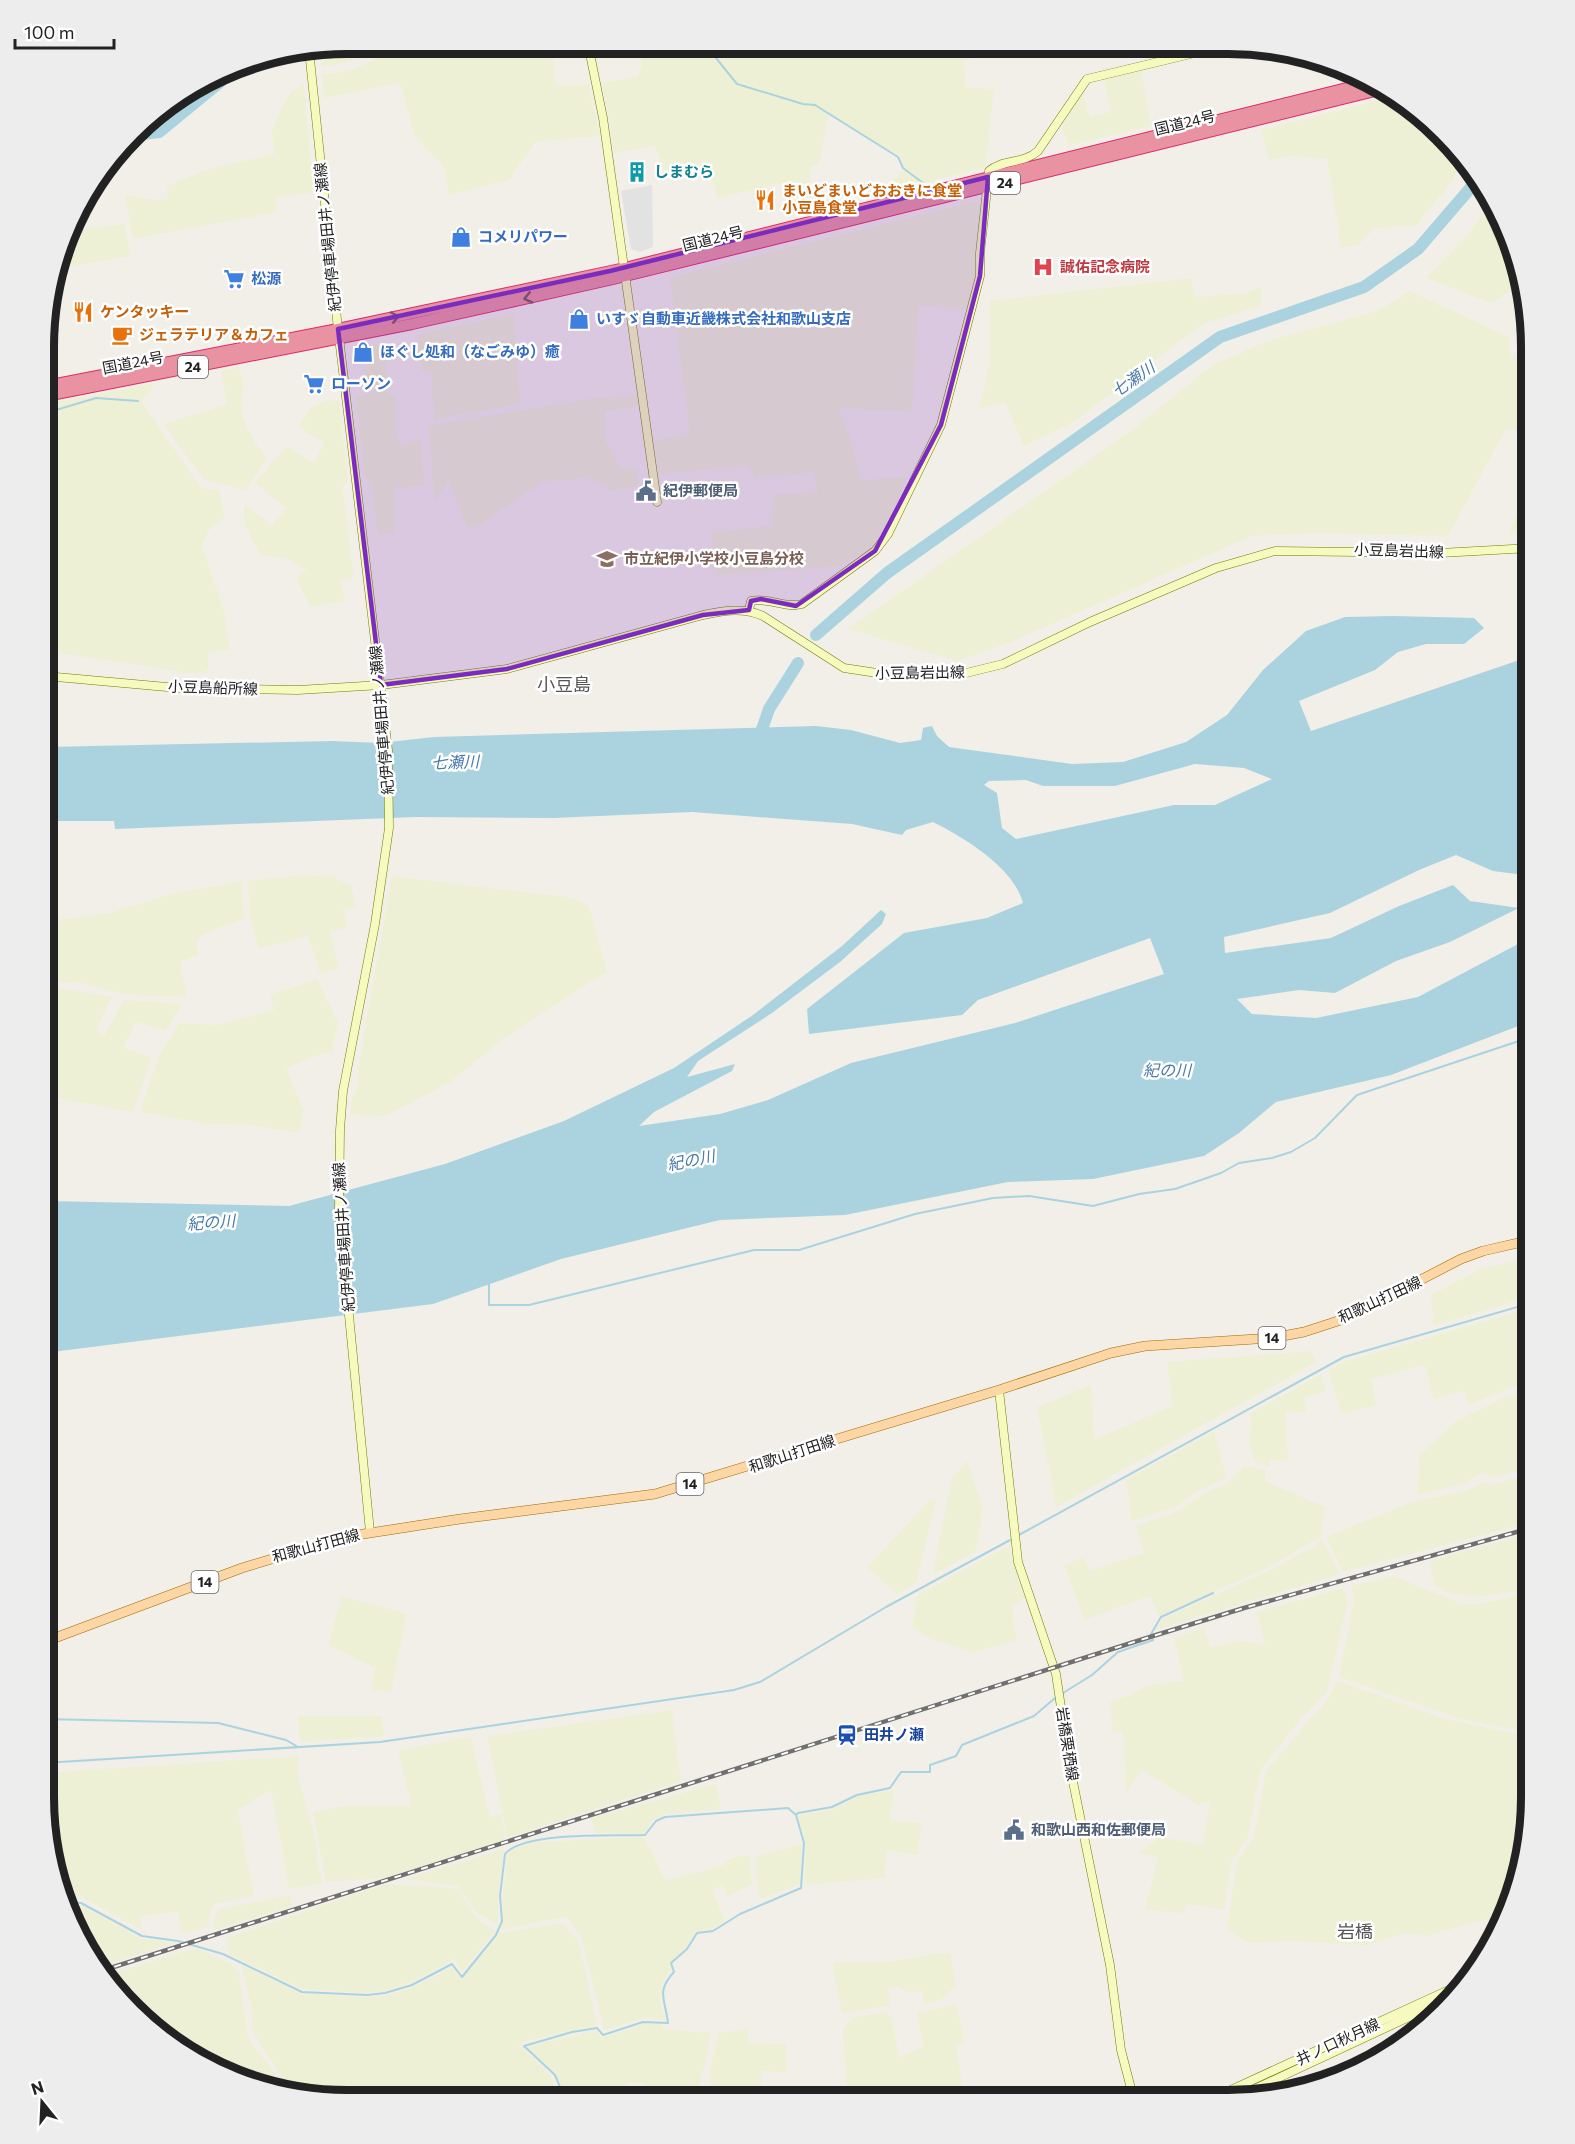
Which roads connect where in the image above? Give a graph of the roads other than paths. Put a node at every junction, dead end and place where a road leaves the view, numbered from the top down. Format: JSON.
{"nodes":[{"id":1,"x":590,"y":54,"type":"edge"},
{"id":2,"x":1191,"y":54,"type":"edge"},
{"id":3,"x":310,"y":57,"type":"edge"},
{"id":4,"x":1359,"y":85,"type":"edge"},
{"id":5,"x":1372,"y":92,"type":"edge"},
{"id":6,"x":988,"y":182,"type":"junction"},
{"id":7,"x":625,"y":272,"type":"junction"},
{"id":8,"x":339,"y":334,"type":"junction"},
{"id":9,"x":54,"y":385,"type":"edge"},
{"id":10,"x":54,"y":394,"type":"edge"},
{"id":11,"x":657,"y":502,"type":"dead end"},
{"id":12,"x":1521,"y":549,"type":"edge"},
{"id":13,"x":750,"y":610,"type":"junction"},
{"id":14,"x":54,"y":677,"type":"edge"},
{"id":15,"x":381,"y":685,"type":"junction"},
{"id":16,"x":1521,"y":1242,"type":"edge"},
{"id":17,"x":999,"y":1390,"type":"junction"},
{"id":18,"x":369,"y":1528,"type":"junction"},
{"id":19,"x":54,"y":1638,"type":"edge"},
{"id":20,"x":1448,"y":1990,"type":"edge"},
{"id":21,"x":1433,"y":2006,"type":"edge"},
{"id":22,"x":1257,"y":2088,"type":"edge"},
{"id":23,"x":1131,"y":2090,"type":"edge"},
{"id":24,"x":1231,"y":2090,"type":"edge"}],
"edges":[{"from":1,"to":7,"type":"main road"},
{"from":2,"to":6,"type":"main road"},
{"from":3,"to":8,"type":"main road","name":"紀伊停車場田井ノ瀬線"},
{"from":4,"to":6,"type":"highway","name":"国道24号","number":"24"},
{"from":5,"to":6,"type":"highway","name":"国道24号","number":"24"},
{"from":6,"to":7,"type":"highway","name":"国道24号","number":"24"},
{"from":6,"to":13,"type":"main road"},
{"from":7,"to":8,"type":"highway","name":"国道24号","number":"24"},
{"from":7,"to":11,"type":"main road"},
{"from":8,"to":9,"type":"highway","name":"国道24号","number":"24"},
{"from":8,"to":10,"type":"highway","name":"国道24号","number":"24"},
{"from":8,"to":15,"type":"main road","name":"紀伊停車場田井ノ瀬線"},
{"from":12,"to":13,"type":"main road","name":"小豆島岩出線"},
{"from":13,"to":15,"type":"main road"},
{"from":14,"to":15,"type":"main road","name":"小豆島船所線"},
{"from":15,"to":18,"type":"main road","name":"紀伊停車場田井ノ瀬線"},
{"from":16,"to":17,"type":"main road","name":"和歌山打田線","number":"14"},
{"from":17,"to":18,"type":"main road","name":"和歌山打田線","number":"14"},
{"from":17,"to":23,"type":"main road","name":"岩橋栗栖線"},
{"from":18,"to":19,"type":"main road","name":"和歌山打田線","number":"14"},
{"from":20,"to":24,"type":"main road","name":"井ノ口秋月線"},
{"from":21,"to":22,"type":"main road","name":"井ノ口秋月線"}]}
